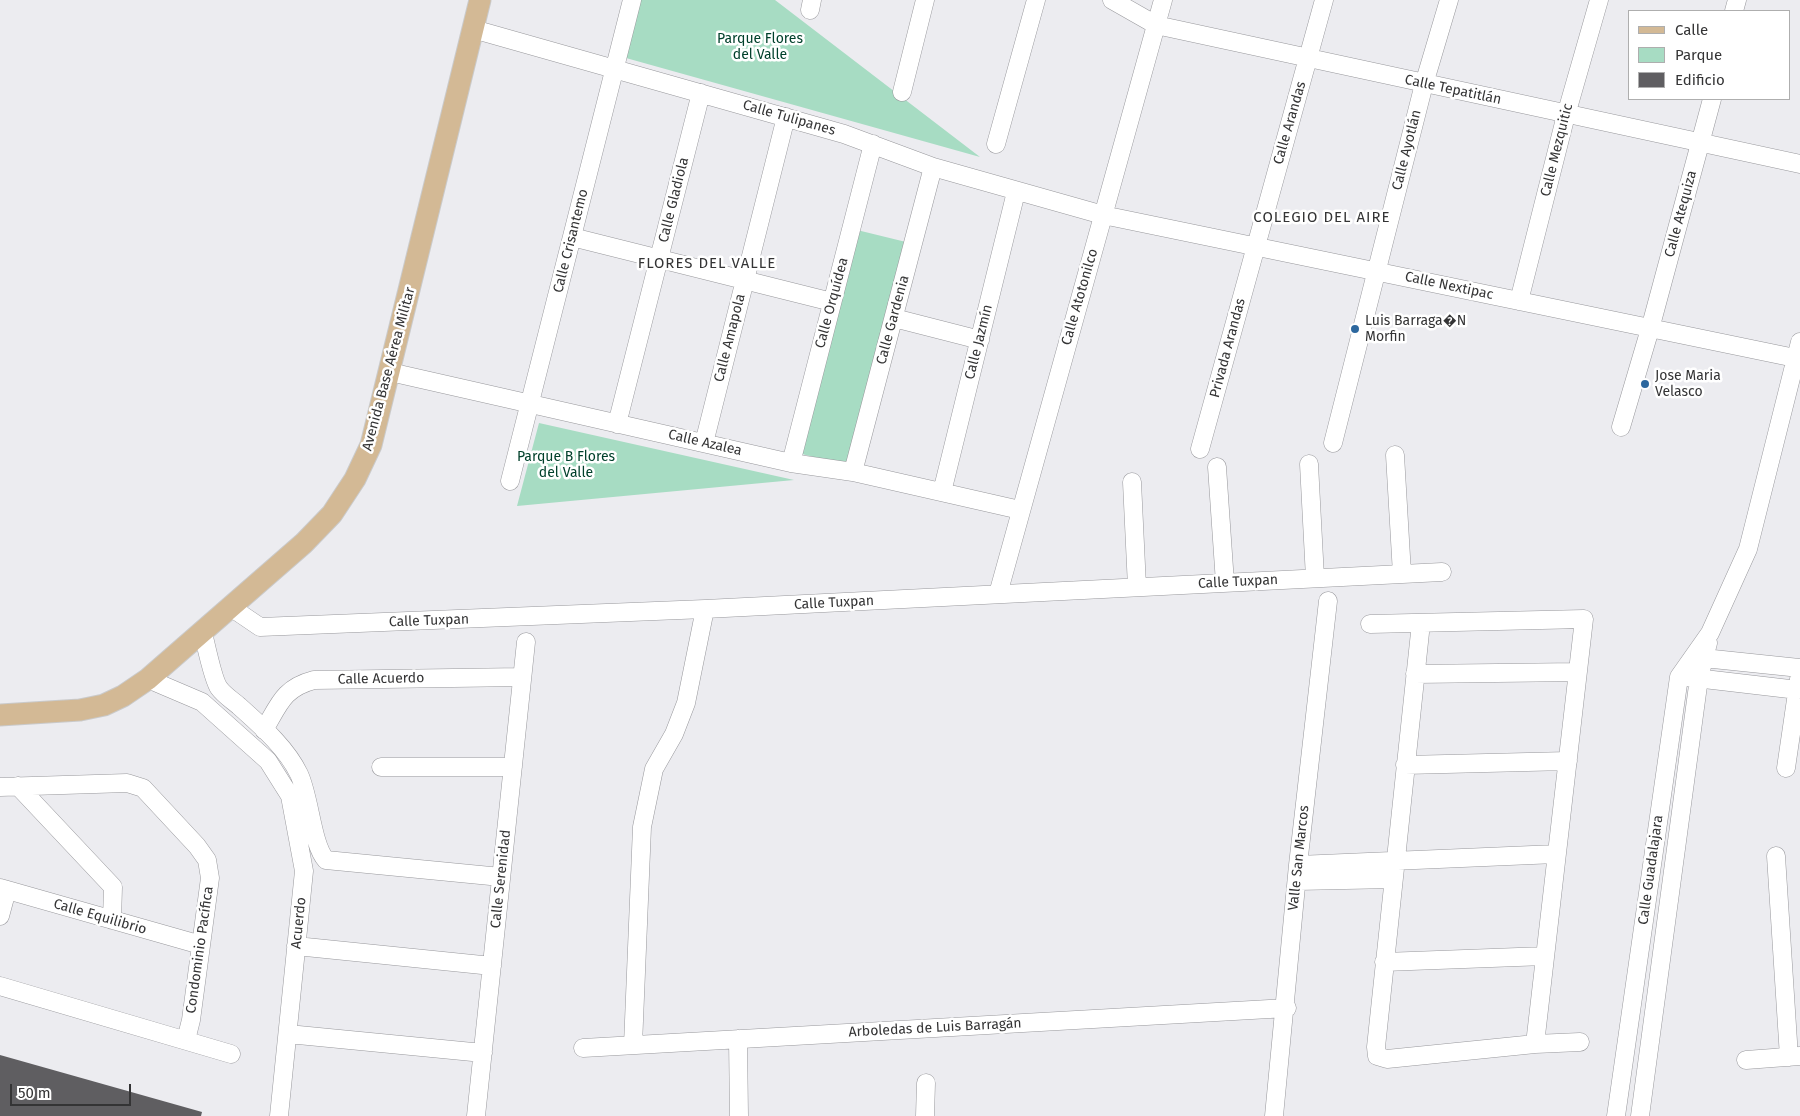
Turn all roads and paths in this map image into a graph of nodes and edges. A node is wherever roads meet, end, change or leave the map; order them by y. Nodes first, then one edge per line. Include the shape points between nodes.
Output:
1 (480, 0) edge
2 (632, 0) edge
3 (925, 0) edge
4 (1036, 0) edge
5 (1112, 0) edge
6 (1163, 0) edge
7 (1324, 0) edge
8 (1449, 0) edge
9 (1599, 0) edge
10 (1156, 25) junction
11 (473, 29) junction
12 (1308, 59) junction
13 (615, 69) junction
14 (1424, 84) junction
15 (902, 92) dead end
16 (701, 93) junction
17 (1712, 100) edge
18 (1566, 115) junction
19 (786, 117) junction
20 (873, 144) junction
21 (996, 144) dead end
22 (1700, 144) junction
23 (1800, 164) edge
24 (933, 168) junction
25 (1016, 192) junction
26 (1103, 215) junction
27 (572, 237) junction
28 (1256, 247) junction
29 (659, 259) junction
30 (1376, 271) junction
31 (745, 280) junction
32 (1519, 301) junction
33 (832, 302) junction
34 (894, 318) junction
35 (1650, 329) junction
36 (980, 340) junction
37 (1798, 350) edge
38 (390, 372) junction
39 (530, 404) junction
40 (617, 424) junction
41 (1621, 427) dead end
42 (704, 443) junction
43 (1333, 443) dead end
44 (1200, 449) dead end
45 (1395, 455) dead end
46 (791, 463) junction
47 (1309, 464) dead end
48 (1217, 467) dead end
49 (853, 472) junction
50 (510, 481) dead end
51 (1132, 482) dead end
52 (942, 492) junction
53 (1020, 510) junction
54 (1442, 572) dead end
55 (1402, 574) junction
56 (1315, 578) junction
57 (1225, 583) junction
58 (1137, 587) junction
59 (998, 594) junction
60 (1328, 601) dead end
61 (232, 608) junction
62 (705, 609) junction
63 (1421, 623) junction
64 (1370, 624) dead end
65 (203, 633) junction
66 (526, 642) dead end
67 (1699, 658) junction
68 (1800, 668) edge
69 (1578, 672) junction
70 (1415, 674) junction
71 (522, 677) junction
72 (1679, 677) junction
73 (1699, 678) junction
74 (148, 679) junction
75 (1799, 682) edge
76 (218, 687) junction
77 (202, 702) junction
78 (242, 709) junction
79 (0, 716) edge
80 (221, 718) junction
81 (1796, 729) edge
82 (264, 730) junction
83 (1568, 761) junction
84 (1405, 765) junction
85 (513, 767) junction
86 (381, 768) dead end
87 (1786, 768) dead end
88 (18, 786) junction
89 (0, 787) edge
90 (320, 854) junction
91 (1556, 854) junction
92 (1776, 856) dead end
93 (303, 860) junction
94 (1395, 860) junction
95 (1297, 873) junction
96 (501, 877) junction
97 (1393, 879) junction
98 (4, 889) edge
99 (0, 916) edge
100 (112, 920) junction
101 (201, 946) junction
102 (296, 946) junction
103 (1545, 956) junction
104 (1384, 962) junction
105 (492, 966) junction
106 (1635, 983) junction
107 (1658, 985) junction
108 (0, 986) edge
109 (1286, 1008) junction
110 (288, 1034) junction
111 (738, 1039) junction
112 (186, 1040) junction
113 (1580, 1042) dead end
114 (1535, 1044) junction
115 (633, 1045) junction
116 (583, 1048) dead end
117 (231, 1054) dead end
118 (483, 1054) junction
119 (1794, 1056) edge
120 (1746, 1060) dead end
121 (926, 1083) dead end
122 (278, 1116) edge
123 (476, 1116) edge
124 (739, 1116) edge
125 (925, 1116) edge
126 (1274, 1116) edge
127 (1616, 1116) edge
128 (1640, 1116) edge

1 - 11 main road, Avenida Base Aérea Militar
2 - 13 street, Calle Crisantemo
3 - 15 street
4 - 21 street
5 - 10 street, Calle Tepatitlán
6 - 10 street, Calle Atotonilco
7 - 12 street, Calle Arandas
8 - 14 street, Calle Ayotlán
9 - 18 street, Calle Mezquitic
10 - 12 street, Calle Tepatitlán
10 - 26 street, Calle Atotonilco
11 - 13 street, Calle Tulipanes
11 - 38 main road, Avenida Base Aérea Militar
12 - 14 street, Calle Tepatitlán
12 - 28 street, Calle Arandas
13 - 16 street, Calle Tulipanes
13 - 27 street, Calle Crisantemo
14 - 18 street, Calle Tepatitlán
14 - 30 street, Calle Ayotlán
16 - 19 street, Calle Tulipanes
16 - 29 street, Calle Gladiola
17 - 22 street, Calle Atequiza
18 - 22 street, Calle Tepatitlán
18 - 32 street, Calle Mezquitic
19 - 20 street, Calle Tulipanes
19 - 31 street, Calle Amapola
20 - 24 street, Calle Tulipanes
20 - 33 street, Calle Orquídea
22 - 23 street, Calle Tepatitlán
22 - 35 street, Calle Atequiza
24 - 25 street, Calle Tulipanes
24 - 34 street, Calle Gardenia
25 - 26 street, Calle Tulipanes
25 - 36 street, Calle Jazmín
26 - 28 street, Calle Nextipac
26 - 53 street, Calle Atotonilco
27 - 29 street
27 - 39 street, Calle Crisantemo
28 - 30 street, Calle Nextipac
28 - 44 street, Privada Arandas
29 - 31 street
29 - 40 street, Calle Gladiola
30 - 32 street, Calle Nextipac
30 - 43 street, Calle Ayotlán
31 - 33 street
31 - 42 street, Calle Amapola
32 - 35 street, Calle Nextipac
33 - 46 street, Calle Orquídea
34 - 36 street
34 - 49 street, Calle Gardenia
35 - 37 street, Calle Nextipac
35 - 41 street, Calle Atequiza
36 - 52 street, Calle Jazmín
37 - 67 street, Calle Guadalajara via 1748,549
38 - 39 street, Calle Azalea
38 - 61 main road, Avenida Base Aérea Militar via 371,445 355,479 332,514
39 - 40 street, Calle Azalea
39 - 50 street, Calle Crisantemo
40 - 42 street, Calle Azalea
42 - 46 street, Calle Azalea
45 - 55 street
46 - 49 street, Calle Azalea
47 - 56 street
48 - 57 street
49 - 52 street, Calle Azalea
51 - 58 street
52 - 53 street, Calle Azalea
53 - 59 street, Calle Atotonilco
54 - 55 street, Calle Tuxpan
55 - 56 street, Calle Tuxpan
56 - 57 street, Calle Tuxpan
57 - 58 street, Calle Tuxpan
58 - 59 street, Calle Tuxpan
59 - 62 street, Calle Tuxpan
60 - 95 street, Valle San Marcos
61 - 62 street, Calle Tuxpan via 260,628
61 - 65 main road, Avenida Base Aérea Militar
62 - 115 street via 686,703 674,734 654,768 642,827
63 - 64 street
63 - 69 street via 1584,619
63 - 70 street
65 - 74 main road, Avenida Base Aérea Militar
65 - 76 street
66 - 71 street, Calle Serenidad
67 - 68 street
67 - 72 street, Calle Guadalajara
67 - 73 street, Calle Guadalajara
69 - 70 street
69 - 83 street
70 - 84 street
71 - 82 street, Calle Acuerdo via 314,680 298,684 286,694
71 - 85 street, Calle Serenidad
72 - 73 street
72 - 106 street, Calle Guadalajara
73 - 75 street
73 - 107 street, Calle Guadalajara
74 - 77 street, Acuerdo
74 - 79 main road, Avenida Base Aérea Militar via 104,705
75 - 81 street
76 - 77 street
76 - 78 street
77 - 80 street, Acuerdo
78 - 80 street
78 - 82 street
80 - 93 street, Acuerdo via 268,760 290,796
81 - 87 street
82 - 90 street via 299,773
83 - 84 street
83 - 91 street
84 - 94 street
85 - 86 street
85 - 96 street, Calle Serenidad
88 - 89 street, Condominio Pacífica
88 - 100 street via 113,887
88 - 101 street, Condominio Pacífica via 127,783 143,788 207,860 210,878
90 - 93 street
90 - 96 street via 326,860
91 - 94 street
91 - 103 street
92 - 119 street
93 - 102 street, Acuerdo
94 - 95 street
94 - 97 street
95 - 97 street
95 - 109 street, Valle San Marcos
96 - 105 street, Calle Serenidad
97 - 104 street
98 - 99 street
98 - 100 street, Calle Equilibrio
100 - 101 street, Calle Equilibrio
101 - 112 street, Condominio Pacífica
102 - 105 street
102 - 110 street, Acuerdo
103 - 104 street
103 - 114 street
104 - 114 street via 1377,1056 1387,1058
105 - 118 street, Calle Serenidad
106 - 107 street via 1642,973 1650,972
106 - 127 street, Calle Guadalajara
107 - 128 street, Calle Guadalajara
108 - 112 street
109 - 111 street, Arboledas de Luis Barragán
109 - 126 street, Valle San Marcos
110 - 118 street
110 - 122 street, Acuerdo
111 - 115 street, Arboledas de Luis Barragán
111 - 124 street
112 - 117 street
113 - 114 street
115 - 116 street, Arboledas de Luis Barragán
118 - 123 street, Calle Serenidad
119 - 120 street
121 - 125 street

